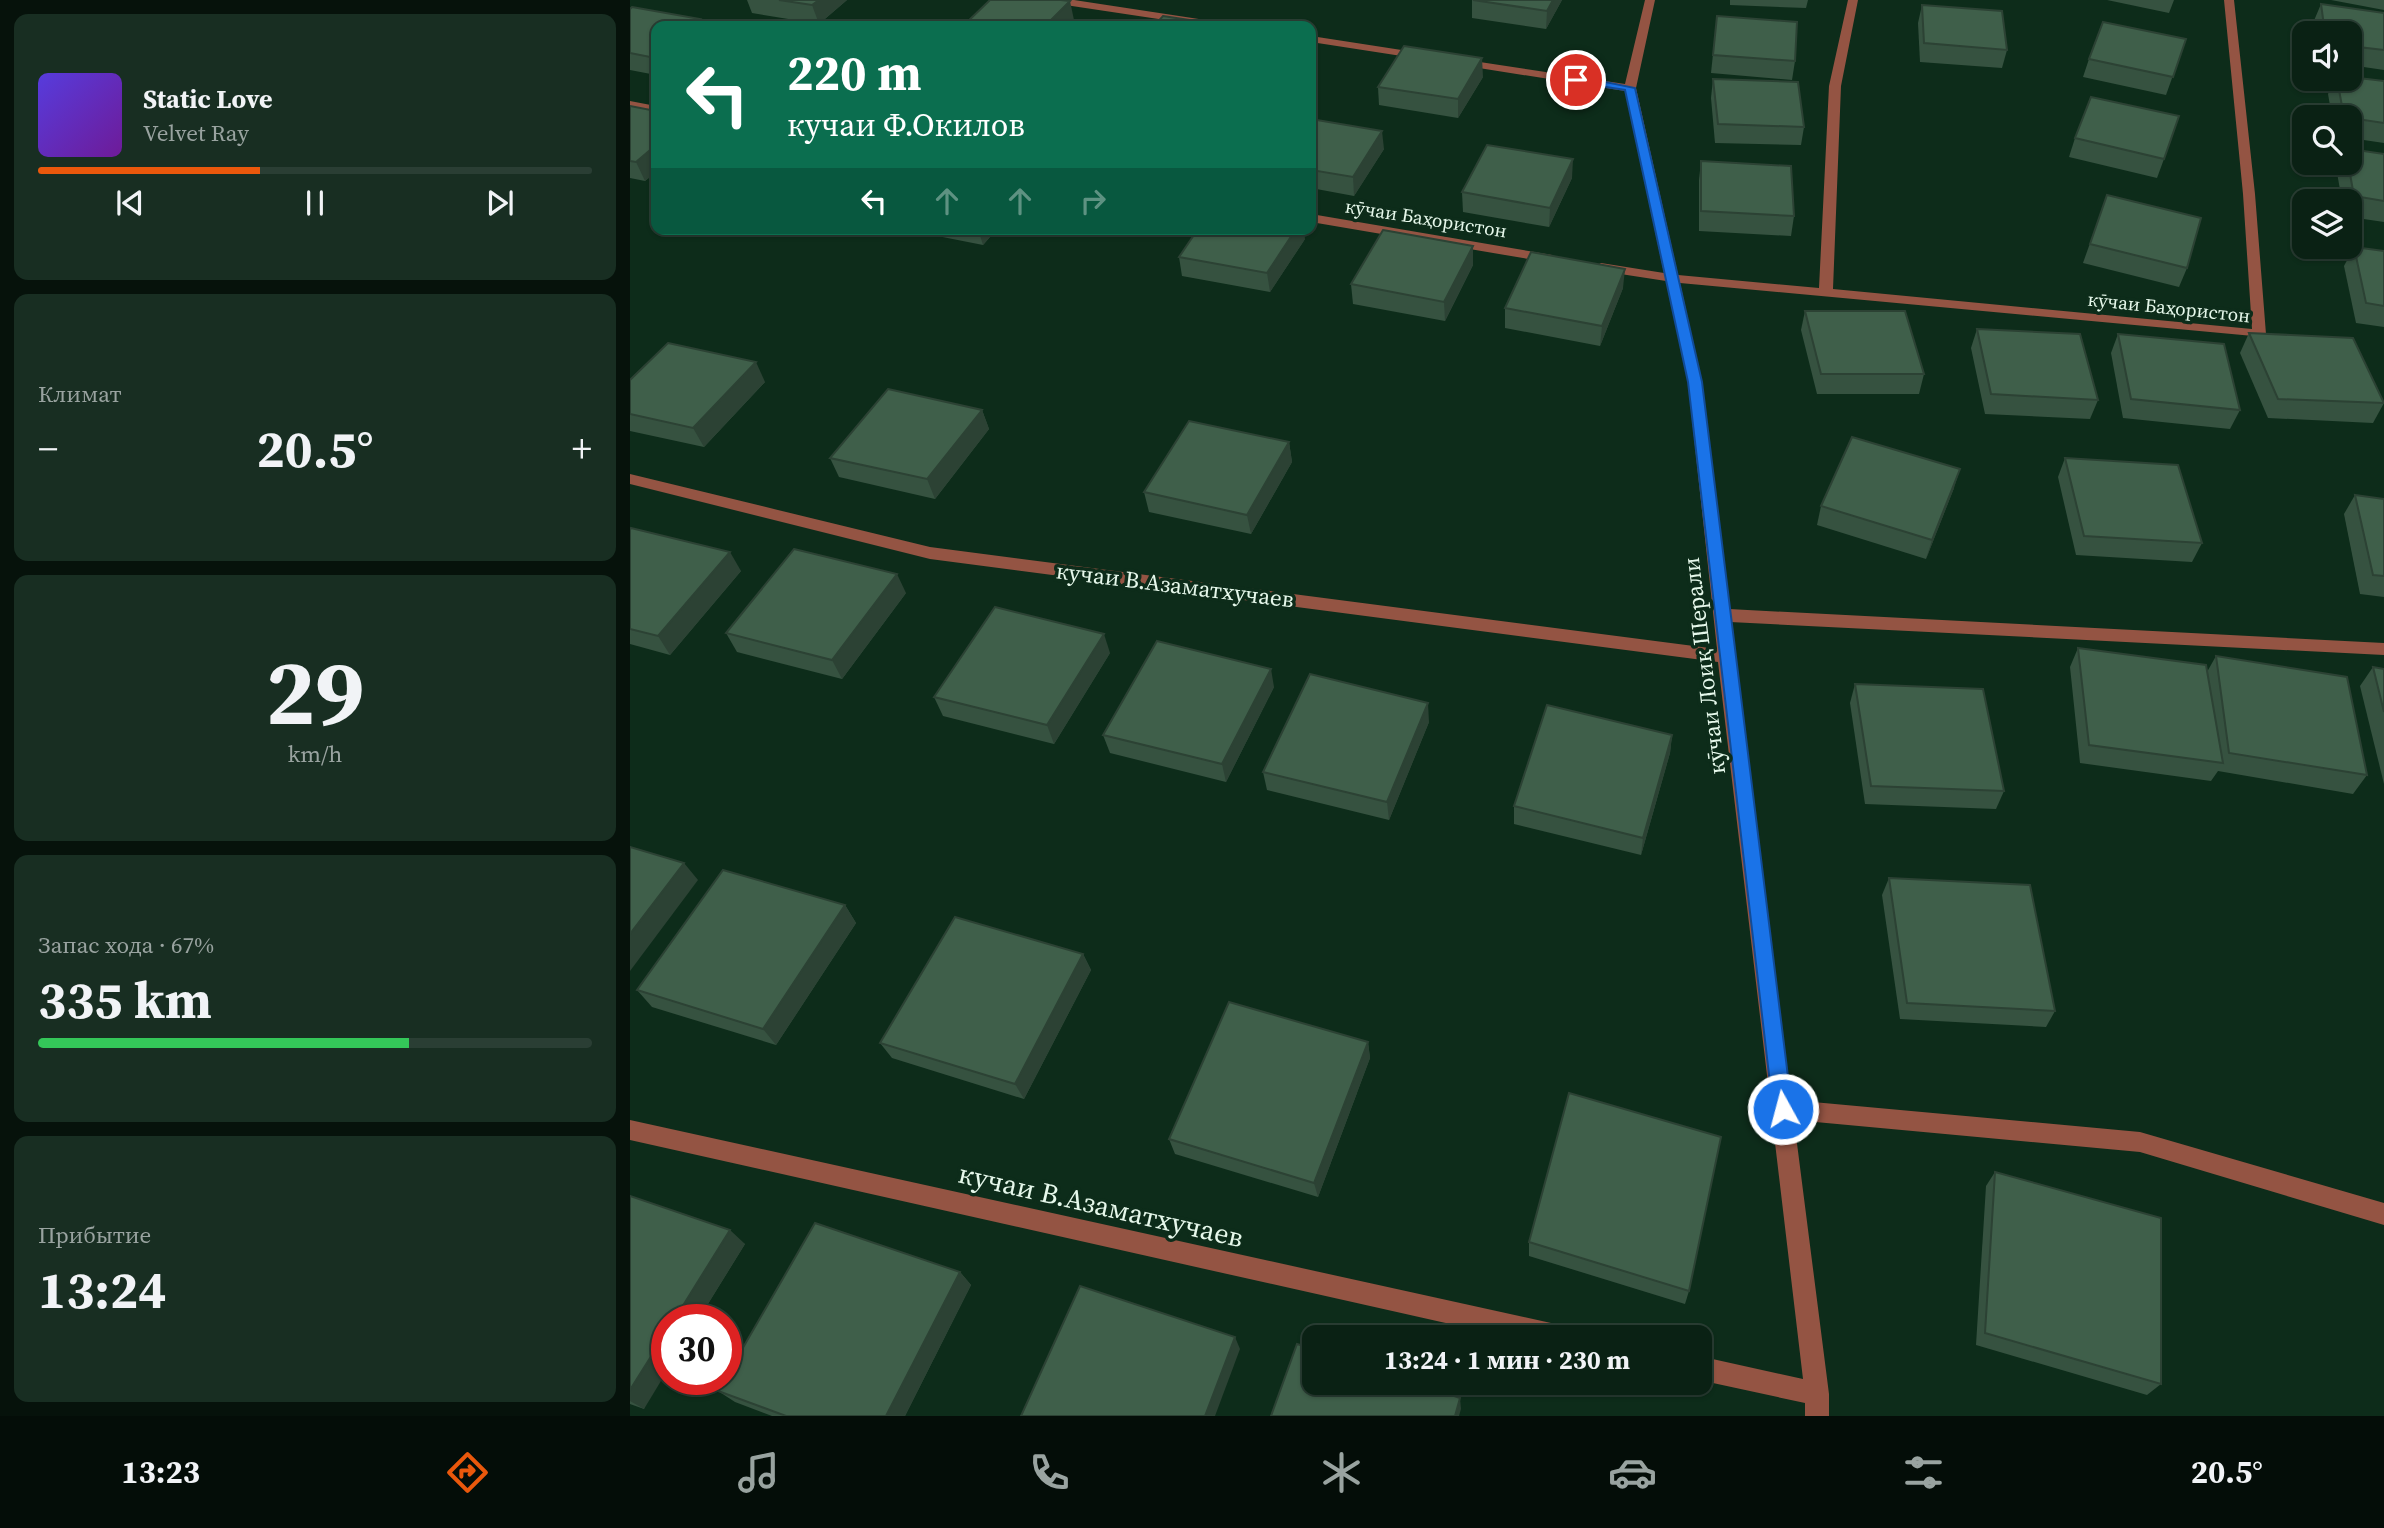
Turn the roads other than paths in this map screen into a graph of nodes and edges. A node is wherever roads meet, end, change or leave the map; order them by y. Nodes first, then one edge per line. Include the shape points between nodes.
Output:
1 (1052, 0) edge
2 (1650, 0) edge
3 (1853, 0) edge
4 (2229, 0) edge
5 (1192, 21) edge
6 (1316, 40) edge
7 (1430, 57) edge
8 (1444, 60) edge
9 (1630, 88) junction
10 (630, 104) edge
11 (651, 108) edge
12 (1316, 219) edge
13 (1670, 278) junction
14 (1826, 293) junction
15 (630, 478) edge
16 (1723, 615) junction
17 (2384, 649) edge
18 (1726, 657) junction
19 (1783, 1109) junction
20 (630, 1130) edge
21 (2384, 1214) edge
22 (1506, 1325) edge
23 (1712, 1372) edge
24 (1817, 1405) edge

1 - 5 street
2 - 9 street, кӯчаи Лоиқ Шерали
3 - 14 street via 1835,86
4 - 14 street, кӯчаи Баҳористон via 2259,334
6 - 7 street
8 - 9 street
9 - 13 street, кӯчаи Лоиқ Шерали
10 - 11 street
12 - 13 street, кӯчаи Баҳористон
13 - 14 street, кӯчаи Баҳористон
13 - 16 street, кӯчаи Лоиқ Шерали via 1695,382
15 - 18 street, кучаи В.Азаматхучаев via 930,554
16 - 17 street
16 - 18 street, кӯчаи Лоиқ Шерали
18 - 19 street, кӯчаи Лоиқ Шерали
19 - 21 street via 2140,1142
19 - 24 street, кӯчаи Лоиқ Шерали
20 - 22 street, кучаи В.Азаматхучаев
23 - 24 street

